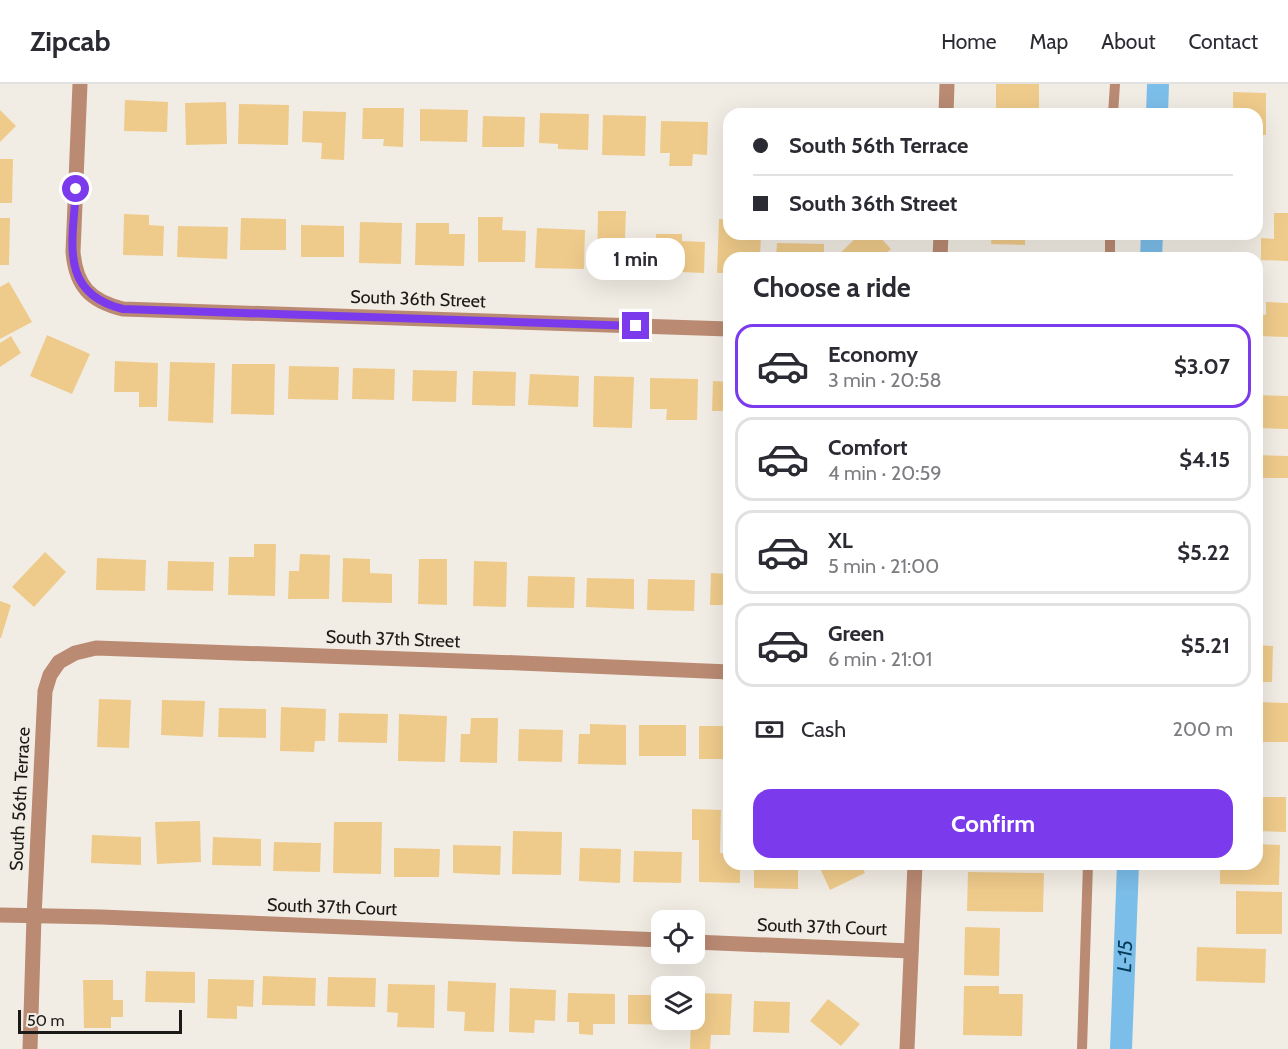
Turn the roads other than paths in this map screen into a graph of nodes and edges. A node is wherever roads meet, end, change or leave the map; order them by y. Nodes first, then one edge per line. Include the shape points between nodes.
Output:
1 (80, 84) edge
2 (947, 84) edge
3 (1114, 84) edge
4 (946, 108) edge
5 (1113, 108) edge
6 (723, 329) edge
7 (59, 662) joint
8 (723, 672) edge
9 (915, 870) edge
10 (1088, 870) edge
11 (0, 915) edge
12 (34, 917) junction
13 (651, 940) edge
14 (705, 942) edge
15 (911, 951) junction
16 (30, 1049) edge
17 (908, 1049) edge
18 (1082, 1049) edge

1 - 6 street, South 36th Street via 74,269 81,284 106,305 123,309
2 - 4 street
3 - 5 lane
7 - 8 street, South 37th Street via 96,648
7 - 12 street, South 56th Terrace via 50,675 43,707
9 - 15 street
10 - 18 lane
11 - 12 street, South 37th Court
12 - 13 street, South 37th Court
12 - 16 street, South 56th Terrace
14 - 15 street, South 37th Court
15 - 17 street

